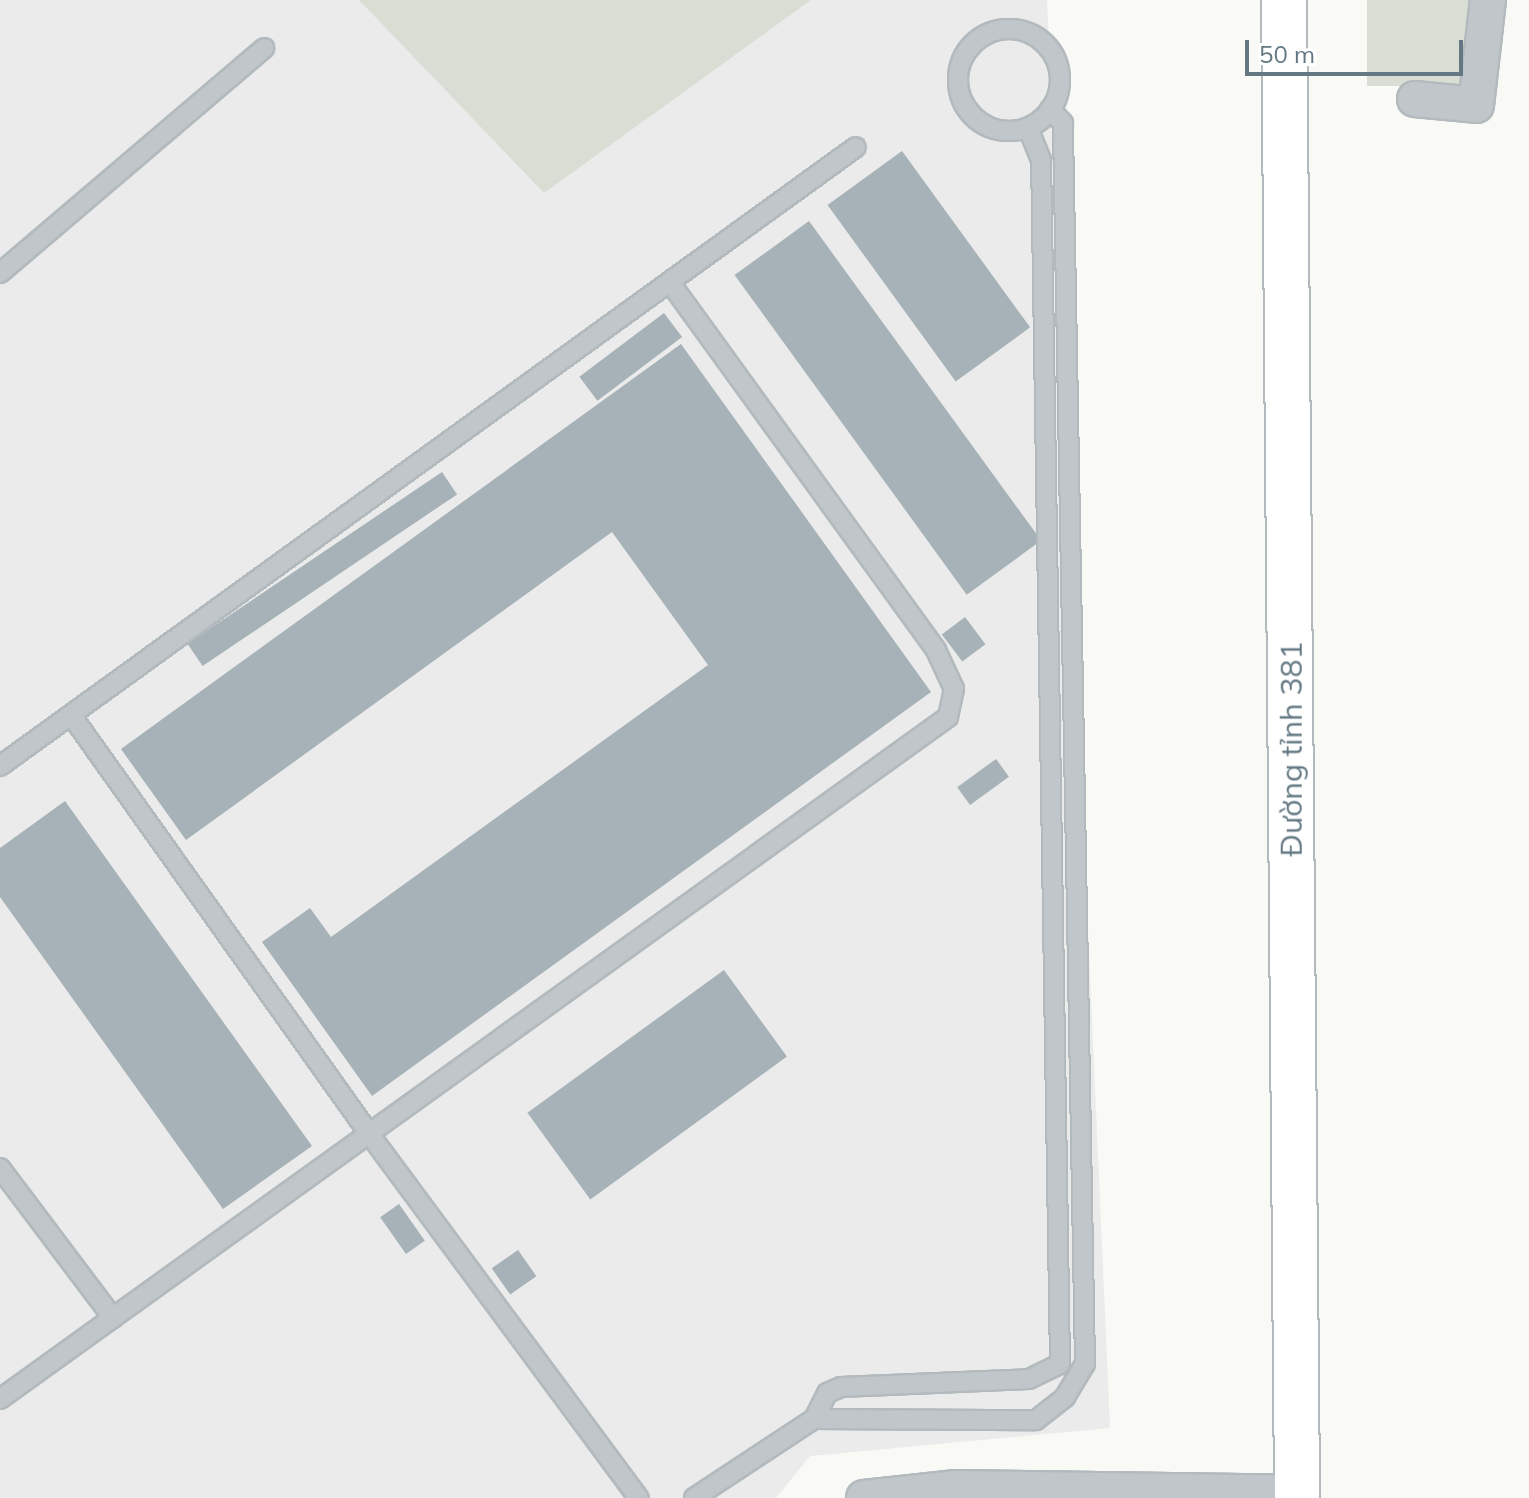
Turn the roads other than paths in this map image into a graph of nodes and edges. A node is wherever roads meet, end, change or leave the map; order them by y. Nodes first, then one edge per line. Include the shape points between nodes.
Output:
1 (1284, 0) edge
2 (1488, 0) edge
3 (264, 48) dead end
4 (1415, 99) dead end
5 (1050, 109) junction
6 (1028, 128) junction
7 (856, 147) dead end
8 (0, 273) edge
9 (670, 282) junction
10 (71, 715) junction
11 (0, 766) edge
12 (370, 1135) junction
13 (0, 1168) edge
14 (113, 1318) junction
15 (1060, 1364) junction
16 (1065, 1397) junction
17 (0, 1399) edge
18 (814, 1419) junction
19 (1297, 1496) edge
20 (639, 1498) edge
21 (694, 1498) edge
22 (864, 1498) edge

1 - 19 main road, Đường tỉnh 381
2 - 4 street via 1476,105
3 - 8 lane
5 - 6 lane
5 - 6 lane via 1057,96 1058,68 1043,43 1017,30 989,33 976,41 960,64 957,79 965,107 986,126
5 - 16 lane via 1063,123 1085,1364
6 - 15 lane via 1041,160
7 - 9 lane
9 - 10 lane
9 - 12 lane via 936,650 954,689 948,717
10 - 11 lane
10 - 12 lane
12 - 14 lane
12 - 20 lane
13 - 14 lane
14 - 17 lane
15 - 16 lane
15 - 18 lane via 1029,1379 841,1387 827,1393
16 - 18 lane via 1036,1420
18 - 21 lane
19 - 22 street via 956,1488

